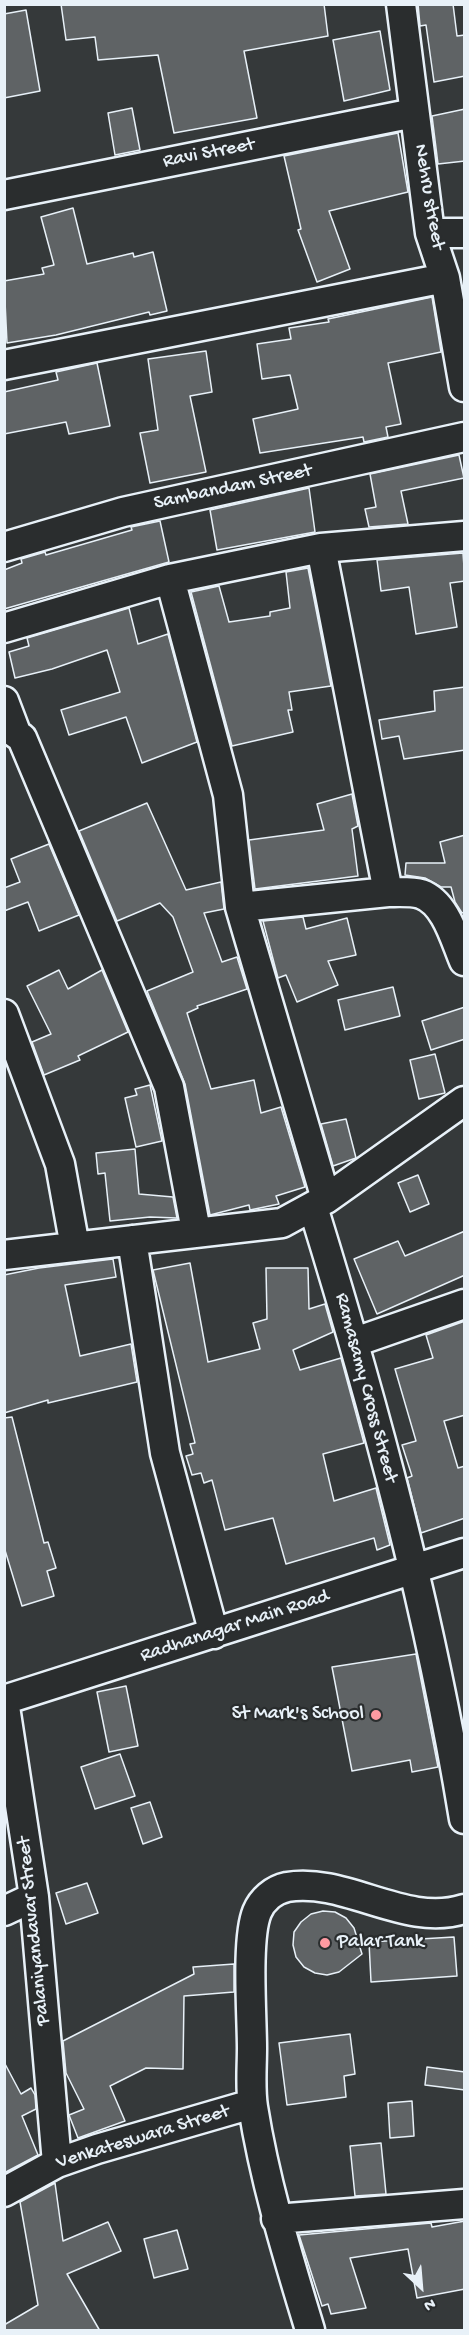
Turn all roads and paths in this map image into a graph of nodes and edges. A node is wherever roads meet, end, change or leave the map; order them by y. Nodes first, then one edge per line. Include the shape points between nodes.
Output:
1 (400, 4) edge
2 (414, 113) junction
3 (4, 195) edge
4 (430, 233) junction
5 (465, 233) edge
6 (445, 278) junction
7 (4, 365) edge
8 (465, 387) edge
9 (465, 437) edge
10 (465, 536) edge
11 (4, 547) edge
12 (321, 548) junction
13 (170, 579) junction
14 (4, 628) edge
15 (4, 701) edge
16 (10, 728) edge
17 (388, 892) junction
18 (240, 907) junction
19 (465, 961) edge
20 (4, 1014) edge
21 (465, 1101) edge
22 (320, 1203) junction
23 (196, 1231) junction
24 (132, 1240) junction
25 (75, 1247) junction
26 (4, 1256) edge
27 (465, 1304) edge
28 (355, 1342) junction
29 (465, 1553) edge
30 (414, 1570) junction
31 (214, 1635) junction
32 (4, 1700) edge
33 (455, 1708) edge
34 (465, 1819) edge
35 (34, 1897) junction
36 (465, 1909) edge
37 (4, 1911) edge
38 (252, 2104) junction
39 (57, 2163) junction
40 (4, 2192) edge
41 (465, 2204) edge
42 (276, 2219) junction
43 (310, 2331) edge

1 - 2 street, Nehru street
2 - 3 street, Ravi Street
2 - 4 street, Nehru street
4 - 5 street
4 - 6 street, Nehru street
6 - 7 street
6 - 8 street, Nehru street
9 - 11 street, Sambandam Street via 123,512
10 - 12 street
12 - 13 street
12 - 17 street
13 - 14 street
13 - 18 street, Ramasamy Cross Street via 228,795
15 - 16 street
16 - 23 street via 22,738 169,1087
17 - 18 street
17 - 19 street via 420,893 432,900
18 - 22 street, Ramasamy Cross Street
20 - 25 street via 60,1164
21 - 22 street
22 - 23 street via 270,1226
22 - 28 street, Ramasamy Cross Street
23 - 24 street
24 - 25 street
24 - 31 street via 165,1453
25 - 26 street
27 - 28 street
28 - 30 street, Ramasamy Cross Street
29 - 30 street, Radhanagar Main Road
30 - 31 street, Radhanagar Main Road
30 - 33 street, Ramasamy Cross Street
31 - 32 street, Radhanagar Main Road
32 - 35 street, Palaniyandavar Street
33 - 34 street, Ramasamy Cross Street
35 - 37 street
35 - 39 street, Palaniyandavar Street
36 - 38 street via 430,1912 310,1886 285,1888 262,1901 255,1915 252,1955
38 - 39 street, Venkateswara Street
38 - 42 street
39 - 40 street, Venkateswara Street
41 - 42 street
42 - 43 street

